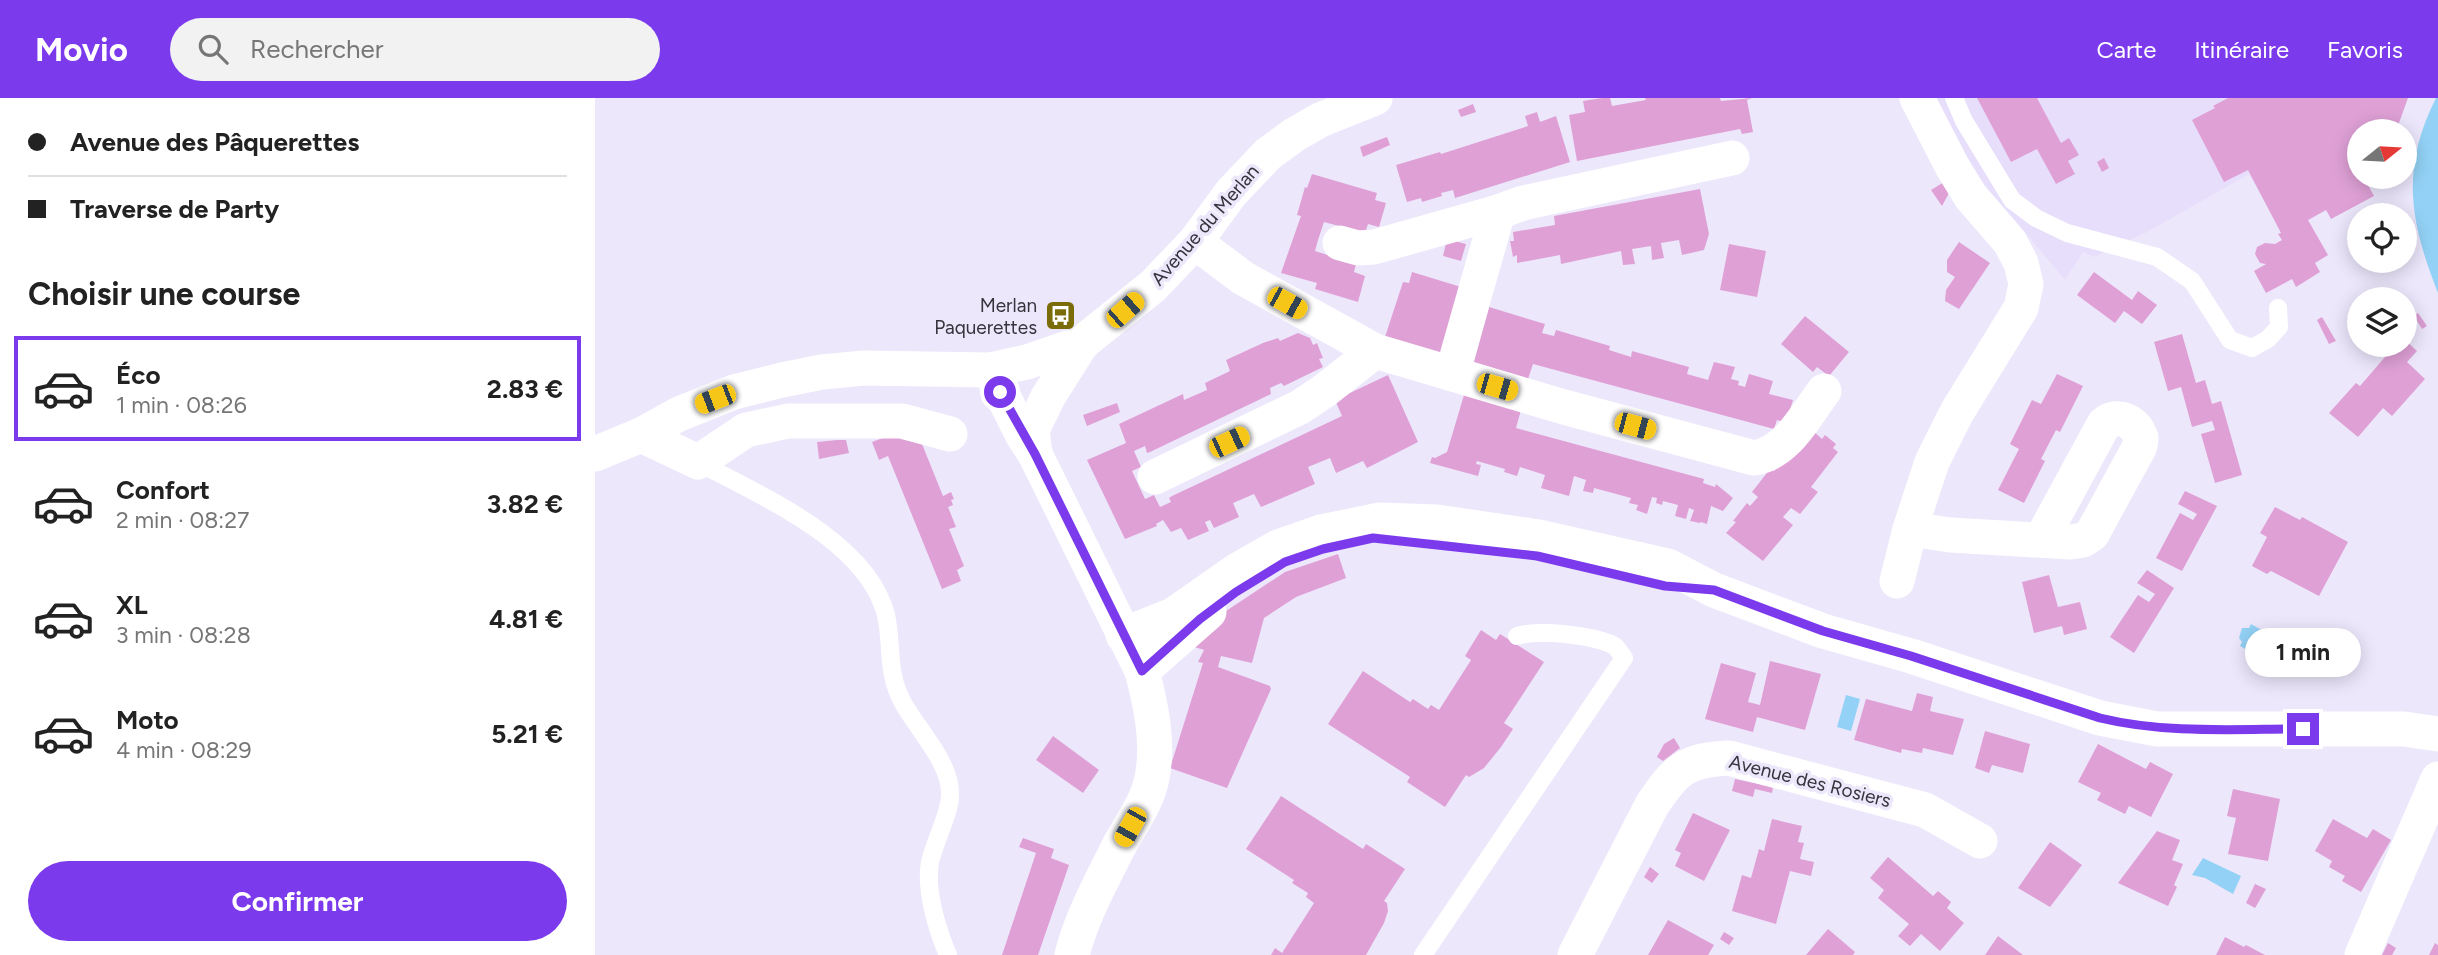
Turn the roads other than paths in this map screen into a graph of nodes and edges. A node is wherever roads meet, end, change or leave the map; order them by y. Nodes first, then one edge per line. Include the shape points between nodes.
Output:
1 (1375, 98) edge
2 (1917, 98) edge
3 (1954, 98) edge
4 (1732, 158) dead end
5 (1498, 212) junction
6 (1195, 242) junction
7 (1340, 243) dead end
8 (2278, 308) dead end
9 (1082, 343) junction
10 (1375, 351) junction
11 (990, 370) junction
12 (1452, 374) junction
13 (1824, 391) dead end
14 (950, 434) dead end
15 (641, 435) junction
16 (595, 454) edge
17 (1035, 454) junction
18 (698, 461) junction
19 (1155, 477) dead end
20 (1910, 529) junction
21 (2041, 540) dead end
22 (1897, 581) dead end
23 (1714, 590) junction
24 (1123, 635) junction
25 (1517, 636) dead end
26 (1142, 671) junction
27 (2438, 734) edge
28 (2438, 779) edge
29 (1980, 841) dead end
30 (948, 955) edge
31 (1072, 955) edge
32 (1423, 955) edge
33 (1575, 955) edge
34 (2362, 955) edge

1 - 6 street, Avenue du Merlan via 1320,120 1268,154 1231,193
2 - 20 street via 1971,197 2010,242 2026,284 2021,308 1943,439
3 - 8 lane via 2012,200 2036,218 2067,233 2157,257 2192,281 2230,340 2252,348 2268,339 2279,327
4 - 5 street
5 - 7 street via 1374,247
5 - 12 street
6 - 9 street, Avenue du Merlan via 1153,286
6 - 10 street via 1243,278
9 - 11 street, Avenue du Merlan
9 - 17 street via 1033,430
10 - 12 street
10 - 19 street via 1300,407
11 - 15 street, Avenue du Merlan via 822,372 734,392
11 - 17 street
12 - 13 street via 1753,458 1778,449
14 - 18 street via 902,421 788,421 746,430
15 - 16 street, Avenue du Merlan
15 - 18 street
17 - 24 street
18 - 30 lane via 797,516 842,548 872,582 885,615 892,680 944,766 950,796 930,864 932,903
20 - 21 street
20 - 22 street
23 - 24 street via 1668,566 1539,537 1437,522 1380,520 1278,547 1173,615
23 - 26 street via 1665,586 1537,556 1373,538 1285,562 1209,612
23 - 27 street via 1823,631 2125,724 2157,729 2404,729
24 - 26 street
25 - 32 lane via 1589,637 1616,646 1624,657
26 - 31 street via 1151,704 1152,779 1076,937
28 - 34 street
29 - 33 street, Avenue des Rosiers via 1925,810 1729,758 1706,759 1685,766 1667,783

